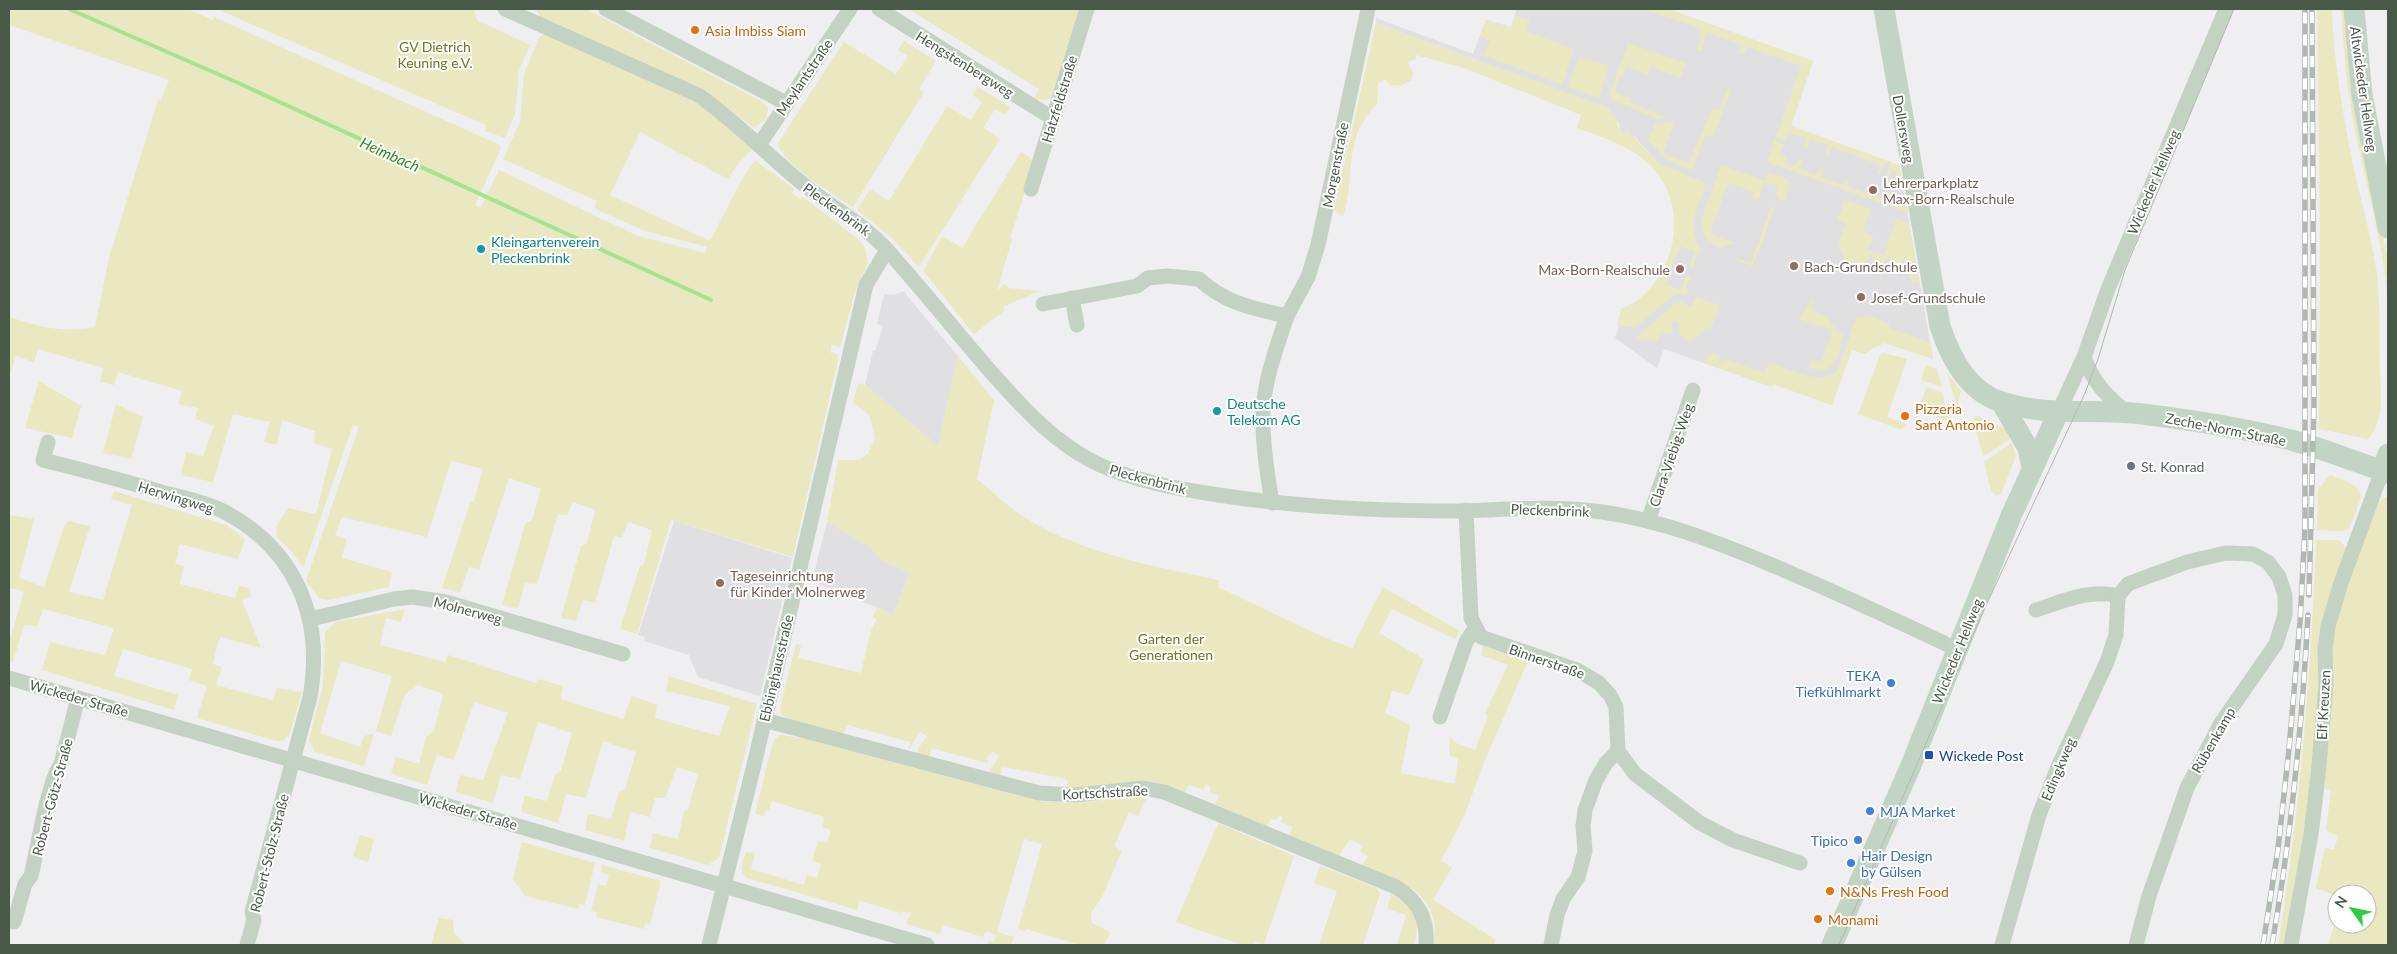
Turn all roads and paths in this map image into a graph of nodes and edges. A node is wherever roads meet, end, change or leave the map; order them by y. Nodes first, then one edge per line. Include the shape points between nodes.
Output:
1 (606, 9) edge
2 (850, 9) edge
3 (879, 9) edge
4 (1087, 9) edge
5 (1368, 9) edge
6 (1884, 9) edge
7 (2226, 9) edge
8 (2354, 9) edge
9 (515, 11) edge
10 (786, 103) junction
11 (1052, 118) junction
12 (759, 146) junction
13 (1031, 189) dead end
14 (2388, 228) edge
15 (887, 250) junction
16 (1072, 298) junction
17 (1043, 304) dead end
18 (1287, 316) junction
19 (1077, 325) dead end
20 (2084, 357) junction
21 (1693, 390) dead end
22 (2001, 402) junction
23 (2059, 411) junction
24 (2126, 412) junction
25 (48, 442) dead end
26 (2386, 466) edge
27 (2032, 467) junction
28 (1272, 503) junction
29 (1466, 510) junction
30 (1648, 521) junction
31 (2118, 596) junction
32 (2036, 610) dead end
33 (310, 619) junction
34 (1475, 628) junction
35 (1959, 650) junction
36 (623, 654) dead end
37 (9, 678) edge
38 (78, 698) junction
39 (1440, 717) dead end
40 (764, 720) junction
41 (1618, 751) junction
42 (292, 760) junction
43 (1800, 863) dead end
44 (723, 885) junction
45 (16, 893) edge
46 (14, 922) dead end
47 (247, 945) edge
48 (709, 945) edge
49 (927, 945) edge
50 (1426, 945) edge
51 (1551, 945) edge
52 (1832, 945) edge
53 (2002, 945) edge
54 (2136, 945) edge
55 (2291, 945) edge

1 - 10 street
2 - 10 street, Meylantstraße
3 - 11 street, Hengstenbergweg
4 - 11 street, Hatzfeldstraße
5 - 18 street, Morgenstraße via 1321,236 1308,277
6 - 22 main road, Dollersweg via 1940,326 1962,372
7 - 20 street, Wickeder Hellweg via 2108,289
8 - 14 main road, Altwickeder Hellweg via 2362,95
9 - 12 street, Pleckenbrink via 698,95 726,114
10 - 12 street, Meylantstraße
11 - 13 street, Hatzfeldstraße
12 - 15 street, Pleckenbrink via 805,186 868,230
15 - 28 street, Pleckenbrink via 1013,398 1081,455 1134,478 1168,487
15 - 40 street, Ebbinghausstraße via 866,285
16 - 17 street
16 - 18 street via 1137,286 1148,278 1177,277 1199,279 1211,291 1246,307
16 - 19 street
18 - 28 street, Morgenstraße via 1275,352 1264,409
20 - 23 street, Wickeder Hellweg
20 - 24 street via 2099,388
21 - 30 street, Clara-Viebig-Weg
22 - 23 main road, Dollersweg
22 - 27 main road, Dollersweg via 2028,448
23 - 24 main road, Zeche-Norm-Straße
23 - 27 main road, Wickeder Hellweg
24 - 26 main road, Zeche-Norm-Straße via 2209,422
25 - 33 street, Herwingweg via 43,460 199,502 247,526 283,561 302,594
26 - 55 street, Elf Kreuzen via 2328,626 2318,776
27 - 35 main road, Wickeder Hellweg
28 - 29 street, Pleckenbrink via 1413,511
29 - 30 street, Pleckenbrink via 1532,508 1599,512
29 - 34 street via 1471,618
30 - 35 street, Pleckenbrink via 1723,545 1831,589
31 - 32 street via 2100,593
31 - 53 street, Edingkweg via 2116,635 2039,815
31 - 54 street, Rübenkamp via 2128,584 2187,562 2226,553 2254,554 2268,562 2279,577 2285,595 2281,634 2221,723 2187,788 2149,896
33 - 36 street, Molnerweg via 394,599 424,598
33 - 42 street, Herwingweg via 314,672
34 - 39 street via 1466,642
34 - 41 street, Binnerstraße via 1490,642 1577,670 1599,683 1616,707
35 - 52 main road, Wickeder Hellweg
37 - 38 street, Wickeder Straße
38 - 42 street, Wickeder Straße
38 - 45 street, Robert-Götz-Straße via 49,798 31,876
40 - 44 street, Ebbinghausstraße
40 - 50 street, Kortschstraße via 1039,793 1075,795 1143,788 1164,792 1396,887 1416,902 1423,914
41 - 43 street via 1635,774 1700,823 1733,840
41 - 51 street via 1596,780 1585,810 1585,851 1578,877 1557,915
42 - 44 street, Wickeder Straße
42 - 47 street, Robert-Stolz-Straße via 252,912 254,920
44 - 48 street, Ebbinghausstraße
44 - 49 street, Wickeder Straße
45 - 46 street, Robert-Götz-Straße

